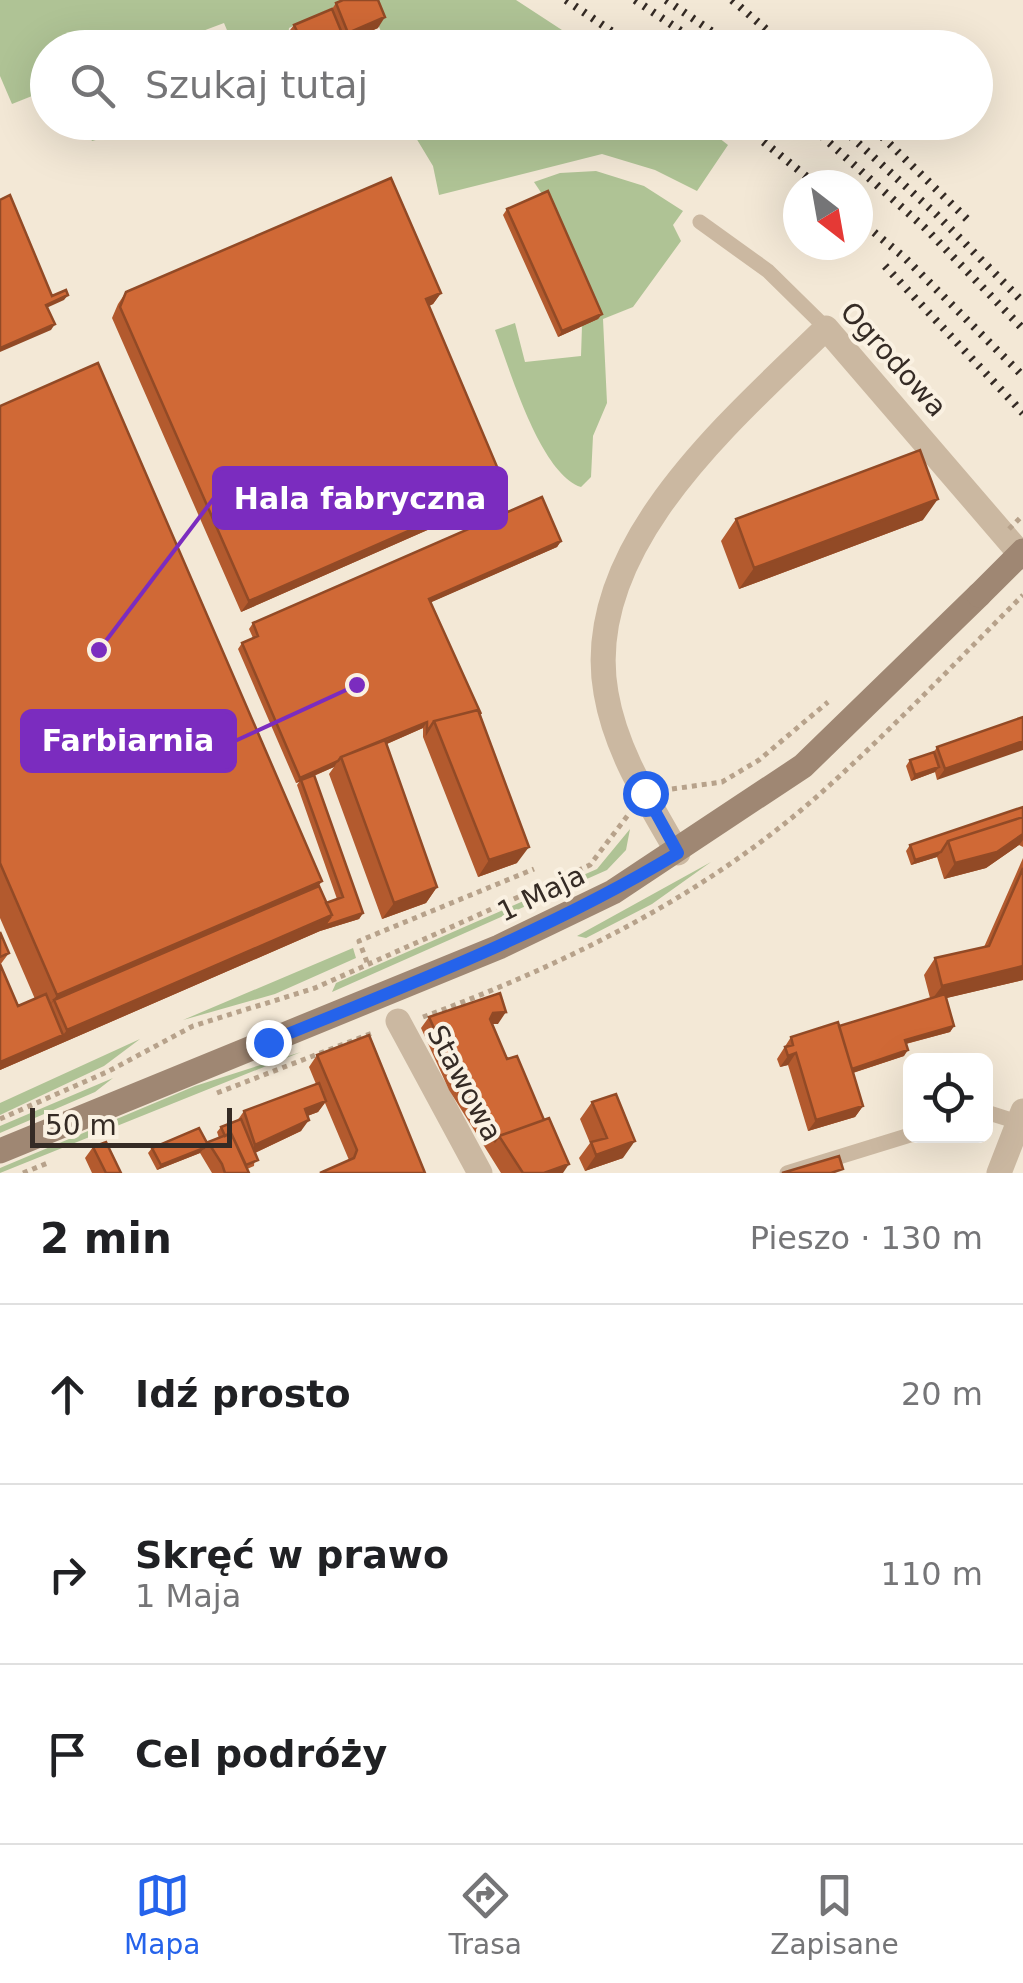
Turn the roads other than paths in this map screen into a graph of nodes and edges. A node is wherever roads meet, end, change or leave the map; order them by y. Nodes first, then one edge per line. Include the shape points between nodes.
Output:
1 (700, 222) dead end
2 (826, 328) junction
3 (1023, 554) edge
4 (678, 853) junction
5 (407, 1021) road end
6 (993, 1113) edge
7 (1020, 1116) edge
8 (903, 1137) edge
9 (0, 1151) edge
10 (480, 1173) edge
11 (787, 1173) edge
12 (999, 1173) edge

1 - 2 lane, Ogrodowa via 768,271
2 - 3 street, Ogrodowa
2 - 4 street via 650,515 617,588 602,657 606,693 622,753
3 - 4 main road, 1 Maja, bridge via 803,766
4 - 9 main road, 1 Maja via 499,947
5 - 10 street, Stawowa
6 - 7 lane
7 - 12 street
8 - 11 lane

